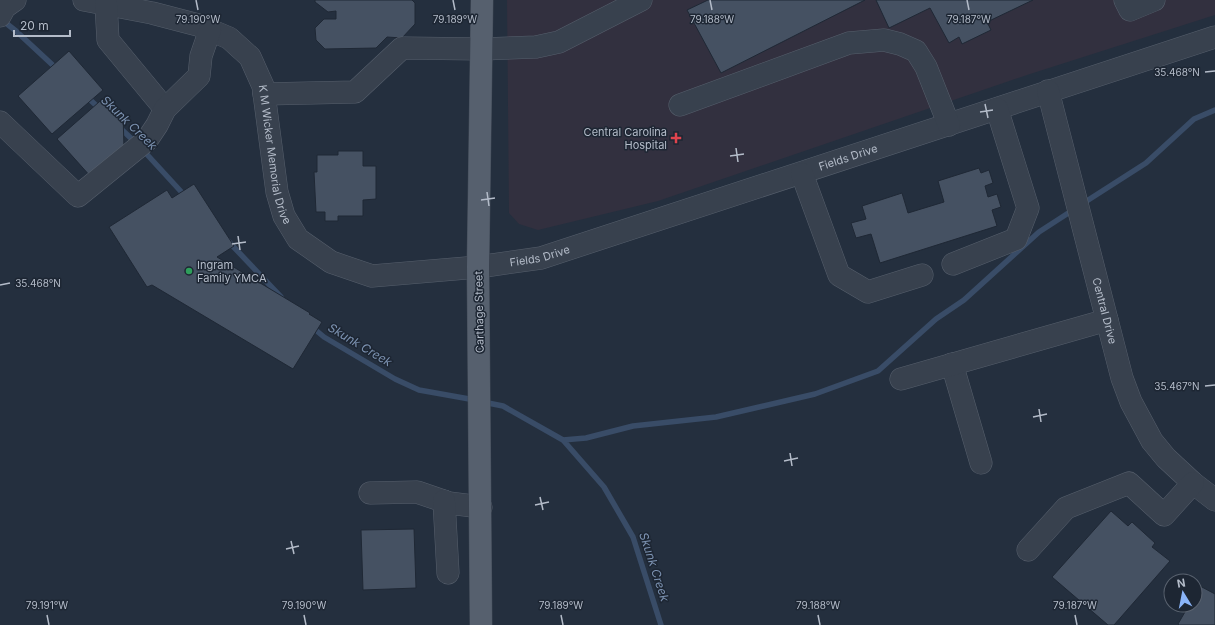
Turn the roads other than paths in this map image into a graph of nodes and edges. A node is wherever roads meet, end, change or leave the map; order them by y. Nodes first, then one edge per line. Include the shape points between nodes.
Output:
1 (15, 0) edge
2 (84, 0) edge
3 (482, 0) edge
4 (641, 0) edge
5 (1125, 0) edge
6 (1154, 0) edge
7 (106, 4) junction
8 (0, 16) edge
9 (210, 30) junction
10 (1215, 37) edge
11 (482, 49) junction
12 (1048, 91) junction
13 (264, 94) junction
14 (680, 105) dead end
15 (165, 109) junction
16 (997, 109) junction
17 (0, 122) edge
18 (949, 125) junction
19 (802, 174) junction
20 (953, 264) dead end
21 (478, 267) junction
22 (922, 275) dead end
23 (1107, 320) junction
24 (952, 364) junction
25 (901, 379) dead end
26 (981, 463) dead end
27 (1193, 484) junction
28 (370, 493) dead end
29 (1215, 500) edge
30 (444, 501) junction
31 (481, 507) junction
32 (1028, 550) dead end
33 (448, 573) dead end
34 (481, 625) edge

1 - 8 street via 5,7
2 - 7 street, K M Wicker Memorial Drive
3 - 11 main road, Carthage Street
4 - 11 street via 559,42 536,47
5 - 6 street via 1130,10
7 - 9 street, K M Wicker Memorial Drive via 152,13
7 - 15 street via 108,40
9 - 13 street, K M Wicker Memorial Drive via 229,38 250,57
9 - 15 street via 201,56 199,76
10 - 12 street, Fields Drive
11 - 13 street via 402,48 355,92
11 - 21 main road, Carthage Street
12 - 16 street, Fields Drive
12 - 23 street, Central Drive
13 - 21 street, K M Wicker Memorial Drive via 277,192 284,216 298,240 331,262 372,276
14 - 18 street via 849,42 884,40 916,51 926,67
15 - 17 street via 147,140 78,196
16 - 18 street, Fields Drive
16 - 20 street via 1028,208 1016,239
18 - 19 street, Fields Drive
19 - 21 street, Fields Drive via 541,258
19 - 22 street via 839,275 868,292
21 - 31 main road, Carthage Street
23 - 24 street
23 - 27 street, Central Drive via 1122,378 1134,408 1152,440 1166,458
24 - 25 street
24 - 26 street
27 - 29 street, Central Drive
27 - 32 street via 1164,515 1129,483 1066,508
28 - 30 street via 417,492
30 - 31 street
30 - 33 street
31 - 34 main road, Carthage Street

